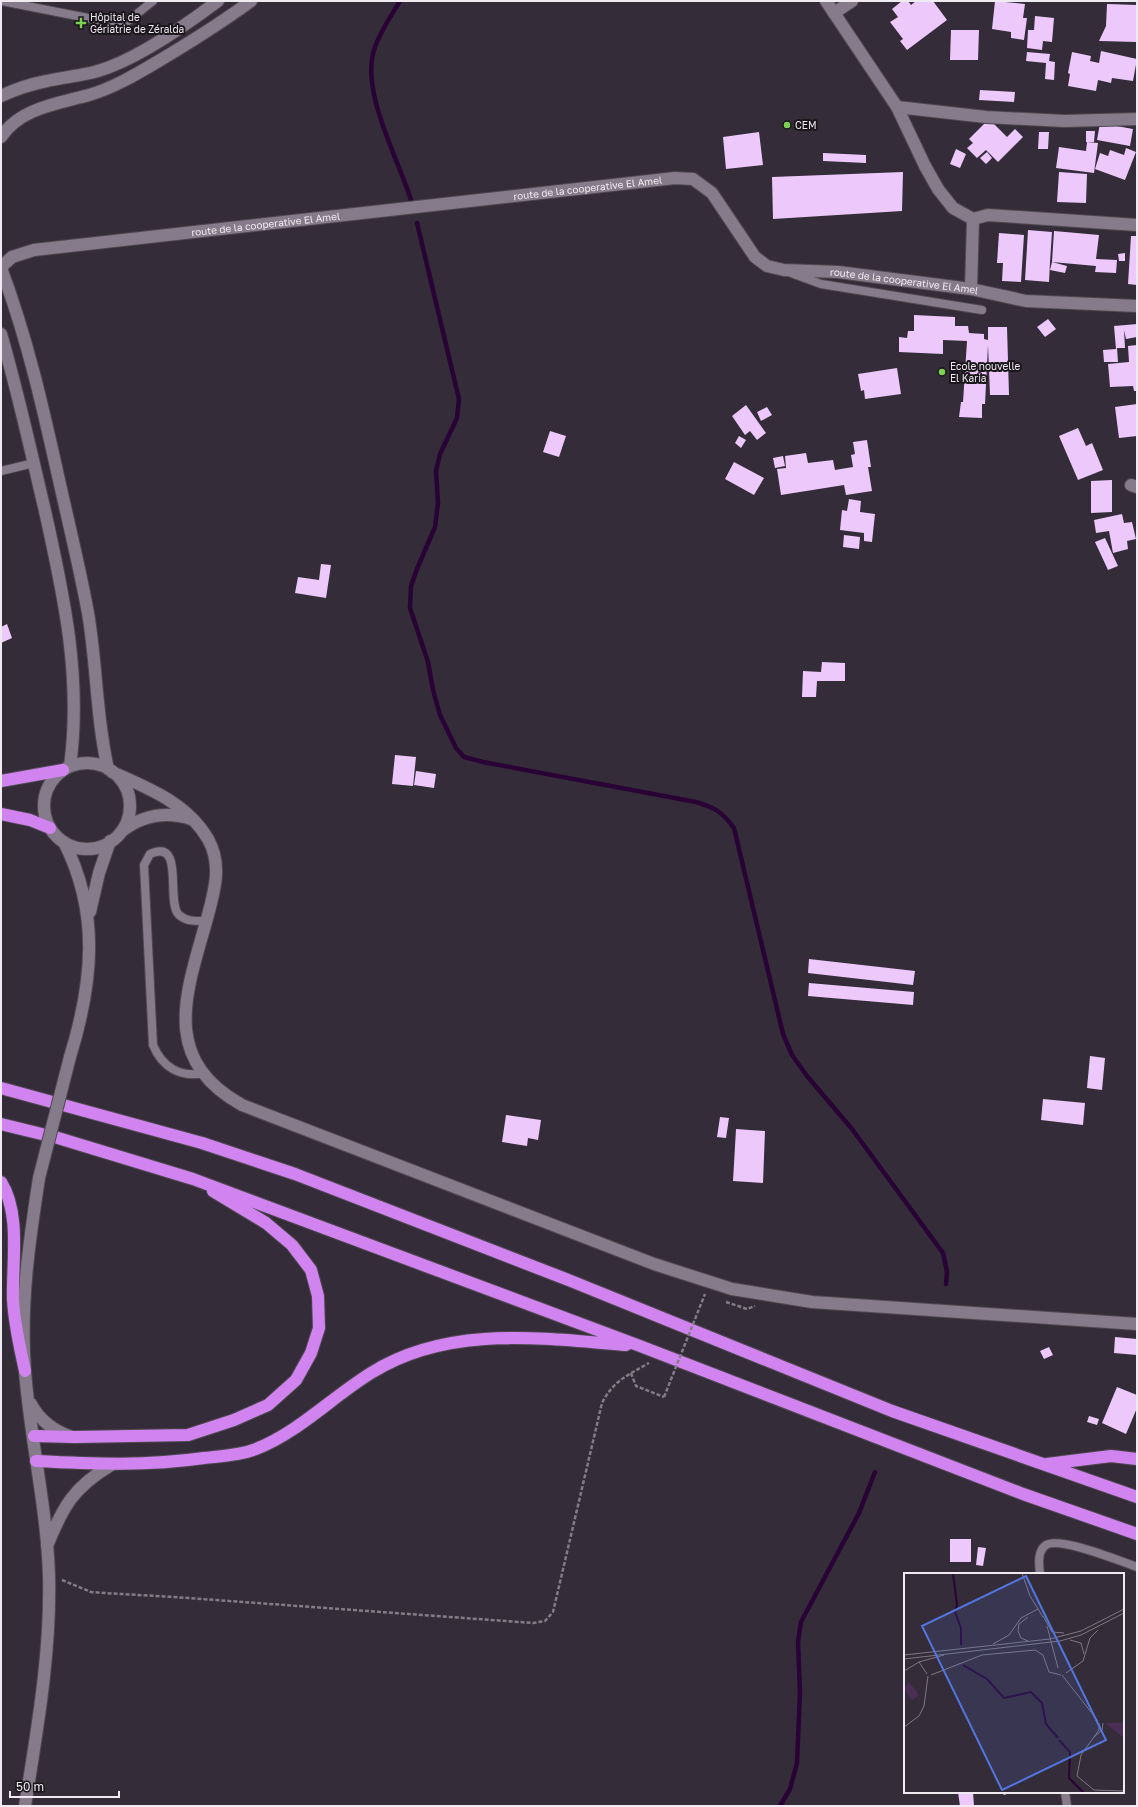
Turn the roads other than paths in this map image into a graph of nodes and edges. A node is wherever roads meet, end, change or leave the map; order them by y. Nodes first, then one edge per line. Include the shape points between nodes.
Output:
1 (2, 1) edge
2 (153, 1) edge
3 (218, 1) edge
4 (251, 1) edge
5 (826, 1) edge
6 (852, 1) edge
7 (834, 13) junction
8 (1, 96) edge
9 (896, 107) junction
10 (1137, 119) edge
11 (1, 138) edge
12 (973, 219) junction
13 (1137, 225) edge
14 (1, 267) edge
15 (784, 270) junction
16 (971, 289) junction
17 (1137, 306) edge
18 (982, 310) dead end
19 (1, 334) edge
20 (34, 463) junction
21 (1, 471) edge
22 (67, 768) junction
23 (110, 770) junction
24 (1, 781) edge
25 (1, 814) edge
26 (192, 820) junction
27 (50, 828) junction
28 (121, 832) junction
29 (110, 841) junction
30 (64, 842) junction
31 (89, 921) junction
32 (206, 921) junction
33 (204, 1073) junction
34 (1, 1088) edge
35 (1, 1124) edge
36 (194, 1179) junction
37 (1, 1182) edge
38 (1137, 1324) edge
39 (640, 1346) junction
40 (25, 1371) junction
41 (29, 1401) junction
42 (34, 1436) junction
43 (75, 1438) junction
44 (1137, 1459) edge
45 (36, 1461) junction
46 (111, 1464) junction
47 (1044, 1464) junction
48 (1137, 1497) edge
49 (1137, 1534) edge
50 (46, 1547) junction
51 (1137, 1567) edge
52 (1040, 1573) edge
53 (1065, 1793) edge
54 (25, 1806) edge
55 (1067, 1806) edge

1 - 2 lane via 123,25
3 - 8 street via 122,62 88,74 33,84
4 - 11 street via 129,78 102,91 30,112 11,125
5 - 7 street
6 - 7 street
7 - 9 street
9 - 10 street via 1064,121
9 - 12 street via 938,189 953,208
12 - 13 street via 988,215
12 - 16 street
14 - 15 street, route de la cooperative El Amel via 12,257 34,250 675,178 693,180 712,193 755,257 767,266
14 - 23 street via 19,318 38,386 82,581 92,641 100,732
15 - 16 street, route de la cooperative El Amel via 838,272
15 - 18 lane via 821,284
16 - 17 street, route de la cooperative El Amel via 1026,301
19 - 20 street
20 - 21 lane
20 - 22 street via 63,592 71,644 75,714
22 - 23 street via 90,763
22 - 24 highway
22 - 27 street via 50,784 45,797 44,811
23 - 26 street via 166,797
23 - 28 street via 124,784 129,800 128,816
25 - 27 highway via 30,820
26 - 28 street via 171,814 149,816
26 - 32 street via 208,840 216,862 216,885
27 - 30 street
28 - 29 street
29 - 30 street via 95,848 75,847
29 - 31 street via 95,889
30 - 31 street via 78,872
31 - 40 street, bridge via 88,970 82,1014 39,1178 24,1285
32 - 33 street via 186,997 185,1012 188,1040
32 - 33 lane via 188,920 179,915 173,901 172,862 163,852 150,854 144,865 153,1044 162,1062 170,1068 187,1075
33 - 38 street via 218,1089 242,1105 654,1264 714,1284 746,1292 812,1302
34 - 47 highway via 202,1143 295,1174 564,1278 892,1411
35 - 36 highway via 58,1138
36 - 39 highway
36 - 43 highway via 266,1223 292,1245 311,1270 318,1296 319,1328 311,1353 296,1380 268,1405 234,1420 188,1435
37 - 40 highway via 10,1199 13,1215 13,1301
39 - 46 highway via 525,1338 440,1344 405,1355 372,1372 296,1427 256,1449 185,1461
39 - 49 highway via 1022,1494
40 - 41 street
41 - 42 street
41 - 43 street via 47,1425
42 - 43 highway
42 - 45 street
44 - 47 highway via 1111,1456
45 - 46 highway
45 - 50 street
46 - 50 street via 94,1475 66,1505
47 - 48 highway
50 - 54 street via 49,1604 45,1673
51 - 52 lane via 1056,1542 1045,1545 1041,1551
53 - 55 lane

